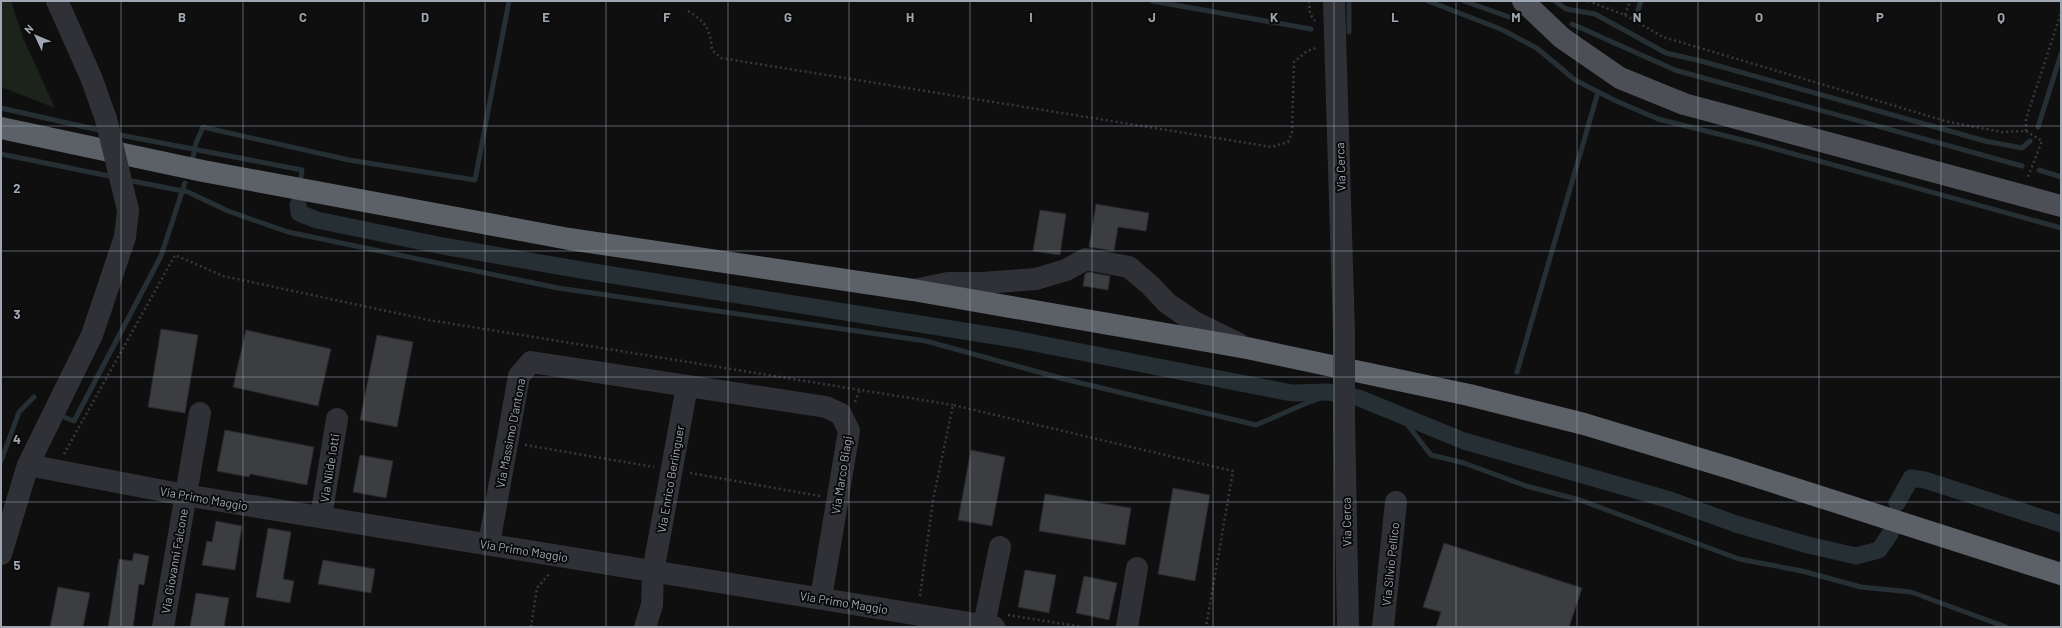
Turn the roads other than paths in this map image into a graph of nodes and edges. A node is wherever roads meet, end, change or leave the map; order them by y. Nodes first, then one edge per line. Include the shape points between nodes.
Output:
1 (57, 1) edge
2 (1334, 1) edge
3 (1523, 1) edge
4 (1, 128) edge
5 (2061, 206) edge
6 (913, 290) junction
7 (1247, 348) junction
8 (687, 386) junction
9 (200, 414) dead end
10 (337, 419) dead end
11 (28, 465) junction
12 (186, 495) junction
13 (1396, 502) dead end
14 (321, 517) junction
15 (489, 544) junction
16 (1000, 547) dead end
17 (1, 554) edge
18 (1137, 568) dead end
19 (653, 572) junction
20 (2061, 574) edge
21 (821, 598) junction
22 (949, 623) edge
23 (989, 626) edge
24 (163, 627) edge
25 (645, 627) edge
26 (1127, 627) edge
27 (1348, 627) edge
28 (1383, 627) edge

1 - 11 street, bridge via 91,77 106,119 128,210 125,237 92,335
2 - 27 street, Via Cerca, bridge via 1341,193
3 - 5 main road via 1562,38 1620,78 1684,104
4 - 6 highway via 203,171 569,239
6 - 7 highway
6 - 7 street via 948,283 1036,279 1066,270 1086,259 1129,267 1167,303 1196,323
7 - 20 highway via 1469,395 1584,424
8 - 15 street, Via Massimo D'antona via 531,362 519,376
8 - 19 street, Via Enrico Berlinguer
8 - 21 street, Via Marco Biagi via 826,407 841,414 849,431
9 - 12 street, Via Giovanni Falcone
10 - 14 street, Via Nilde Iotti
11 - 12 street, Via Primo Maggio
11 - 17 street
12 - 14 street, Via Primo Maggio
12 - 24 street, Via Giovanni Falcone
13 - 28 street, Via Silvio Pellico
14 - 15 street, Via Primo Maggio
15 - 19 street, Via Primo Maggio
16 - 23 street
18 - 26 street
19 - 21 street, Via Primo Maggio
19 - 25 street, Via Enrico Berlinguer via 652,605
21 - 22 street, Via Primo Maggio via 918,614
22 - 23 street, Via Primo Maggio

